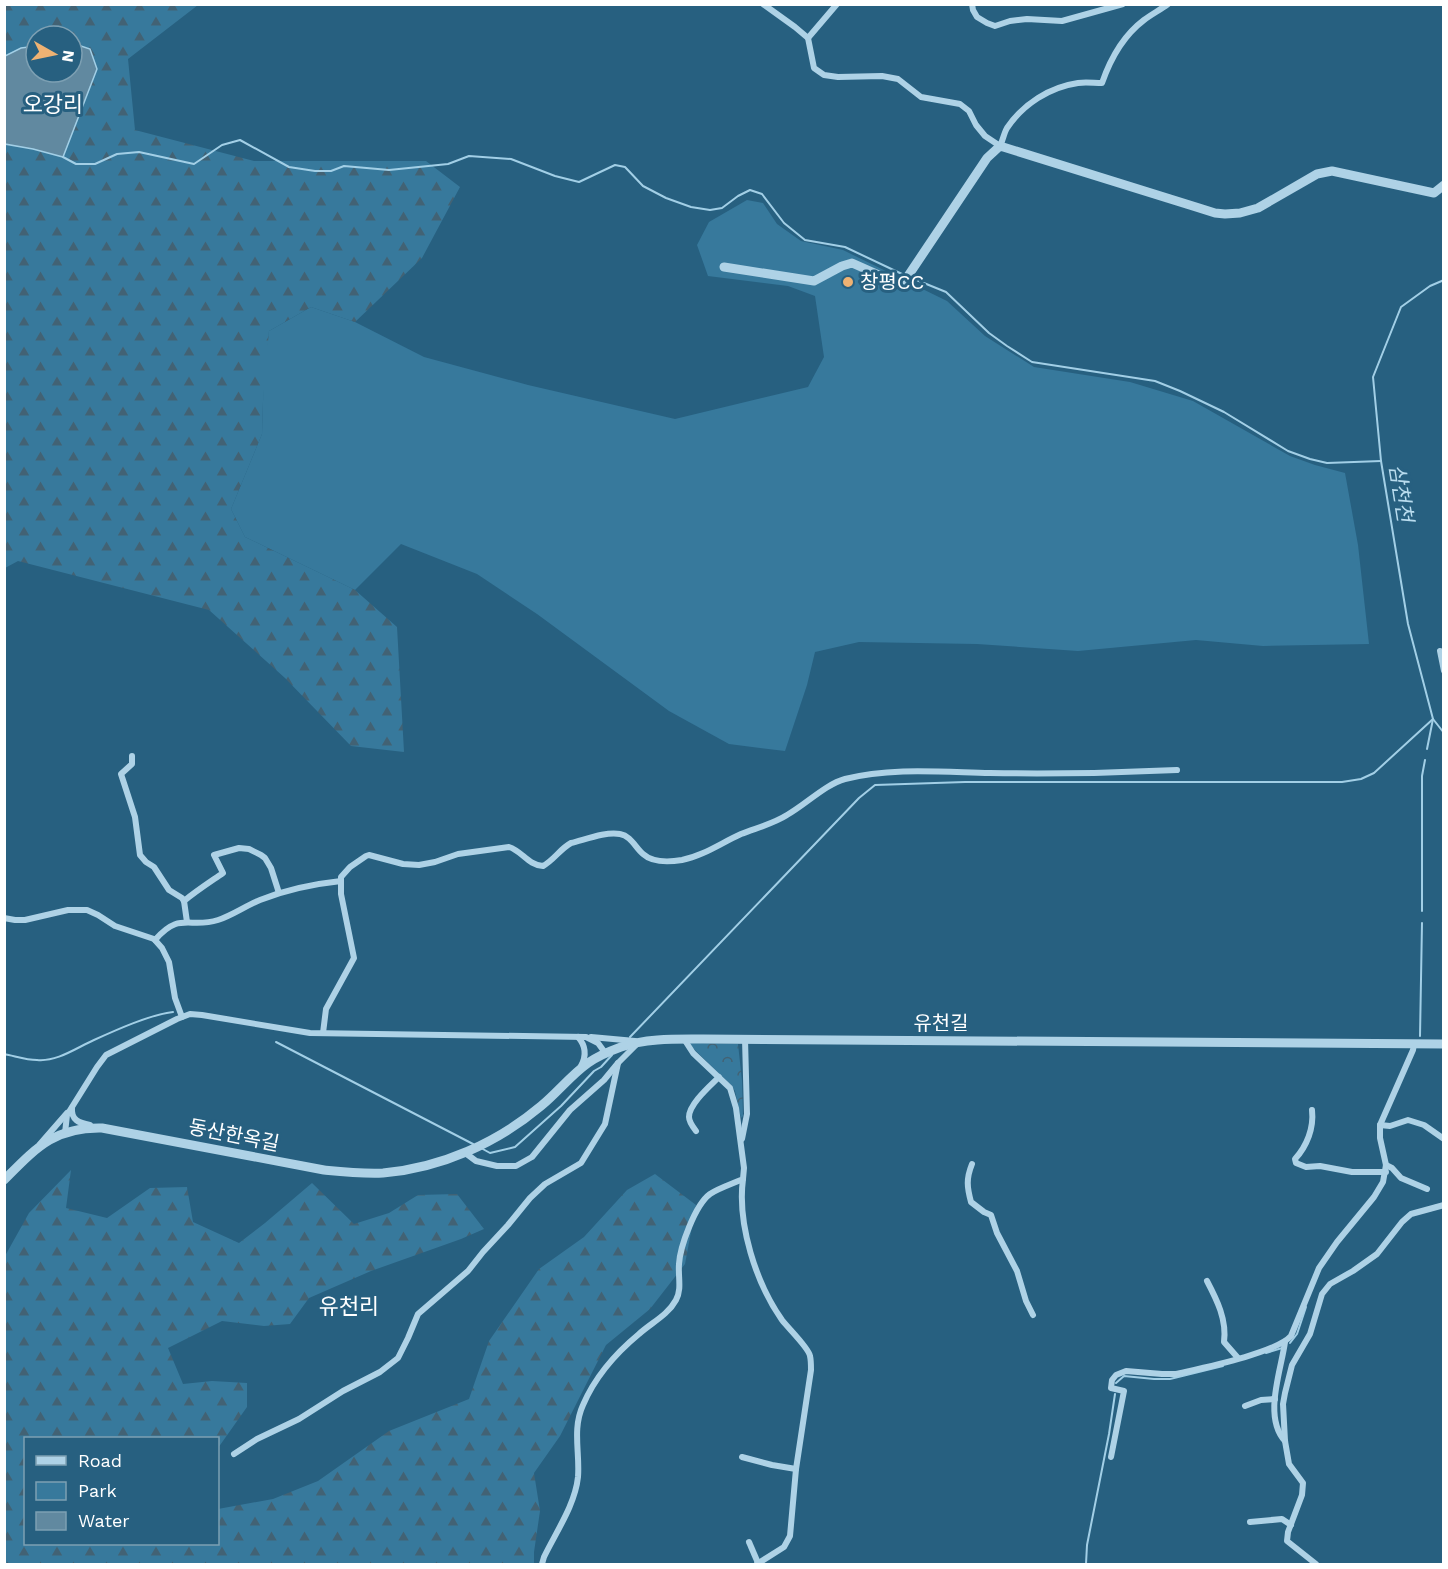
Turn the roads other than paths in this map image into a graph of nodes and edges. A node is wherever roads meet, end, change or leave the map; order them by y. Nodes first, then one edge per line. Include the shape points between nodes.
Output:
1 (763, 4) edge
2 (837, 4) edge
3 (972, 4) edge
4 (1123, 4) edge
5 (1168, 4) edge
6 (808, 38) junction
7 (1000, 146) junction
8 (1443, 184) edge
9 (724, 267) dead end
10 (1440, 651) dead end
11 (1443, 671) edge
12 (132, 756) dead end
13 (1177, 770) dead end
14 (340, 881) junction
15 (279, 893) junction
16 (184, 901) junction
17 (4, 918) edge
18 (187, 922) junction
19 (155, 940) junction
20 (183, 1017) junction
21 (323, 1033) junction
22 (578, 1037) junction
23 (586, 1037) junction
24 (684, 1039) junction
25 (745, 1039) junction
26 (640, 1042) junction
27 (1414, 1044) junction
28 (1443, 1044) edge
29 (606, 1054) junction
30 (618, 1064) junction
31 (578, 1071) junction
32 (719, 1077) junction
33 (72, 1106) junction
34 (1312, 1110) dead end
35 (1380, 1125) junction
36 (102, 1128) junction
37 (696, 1131) dead end
38 (65, 1133) junction
39 (1443, 1139) edge
40 (741, 1145) junction
41 (38, 1148) junction
42 (468, 1151) junction
43 (972, 1164) dead end
44 (1386, 1169) junction
45 (743, 1179) junction
46 (4, 1180) edge
47 (1427, 1189) dead end
48 (1443, 1205) edge
49 (1207, 1281) dead end
50 (1033, 1315) dead end
51 (1285, 1342) junction
52 (1238, 1358) junction
53 (1275, 1399) junction
54 (1245, 1406) dead end
55 (1285, 1442) junction
56 (234, 1454) dead end
57 (742, 1457) dead end
58 (1111, 1457) dead end
59 (796, 1469) junction
60 (1250, 1522) dead end
61 (1291, 1525) junction
62 (749, 1542) dead end
63 (542, 1564) edge
64 (758, 1564) edge
65 (1316, 1564) edge

1 - 6 street
2 - 6 street
3 - 4 street via 977,17 994,26 1027,19 1062,21
5 - 7 street via 1129,34 1107,67 1102,83 1079,83 1042,95 1007,128
6 - 7 street via 814,68 824,75 898,79 921,97 960,104 985,136
7 - 8 street via 1225,214 1258,208 1324,172 1343,172 1434,192
7 - 9 street via 987,158 900,283 852,263 814,281
10 - 11 street
12 - 16 street via 132,764 121,774 135,817 140,855 154,867 169,890
13 - 14 street via 872,774 835,783 782,818 679,861 653,860 627,836 610,834 571,843 543,866 509,847 458,854 419,865 369,855 344,873
14 - 15 street
14 - 21 street via 354,958 326,1009
15 - 16 street via 265,858 239,848 213,855 223,873
15 - 18 street via 216,921
16 - 18 street
17 - 19 street via 25,920 68,910 87,910 115,926
18 - 19 street via 170,925
19 - 20 street via 169,962 175,998
20 - 21 street via 196,1014
20 - 33 street via 106,1055
21 - 22 street
22 - 23 street
22 - 31 street via 585,1051
23 - 26 street
23 - 29 street via 598,1043
24 - 25 street, 유천길
24 - 26 street, 유천길
24 - 32 street
25 - 27 street, 유천길
25 - 40 street via 747,1114
26 - 29 street, 유천길
26 - 30 street
27 - 28 street, 유천길
27 - 35 street
29 - 31 street, 유천길
30 - 42 street via 570,1110 532,1157 516,1166 497,1166 476,1161
30 - 56 street via 605,1124 581,1163 537,1191 468,1271 418,1314 398,1358
31 - 42 street, 유천길 via 525,1120
32 - 37 street via 689,1113
32 - 40 street via 733,1096
33 - 36 street via 77,1121
33 - 38 street
33 - 41 street
34 - 44 street via 1312,1129 1296,1163 1352,1172
35 - 39 street via 1408,1120 1424,1125
35 - 44 street
36 - 38 street, 동산한옥길
36 - 42 street, 동산한옥길 via 358,1173 418,1167
38 - 41 street, 동산한옥길
40 - 45 street
41 - 46 street, 동산한옥길
43 - 50 street via 967,1175 970,1202 991,1215
44 - 47 street via 1392,1168 1401,1178
44 - 51 street via 1374,1197 1319,1268 1294,1330
45 - 59 street via 744,1222 761,1281 782,1320 810,1353 811,1370
45 - 63 street via 704,1200 683,1243 676,1299 613,1358 588,1396 577,1423 575,1491
48 - 55 street via 1411,1214 1377,1254 1330,1284 1322,1294 1310,1334 1289,1374 1283,1404
49 - 52 street via 1221,1312 1224,1342
51 - 52 street
51 - 53 street
52 - 58 street via 1176,1374 1126,1371 1116,1376 1111,1388 1124,1391
53 - 54 street
53 - 55 street via 1277,1429
55 - 61 street via 1289,1464 1303,1483
57 - 59 street
59 - 64 street via 790,1536 784,1547
60 - 61 street via 1282,1519
61 - 65 street via 1287,1540
62 - 64 street

